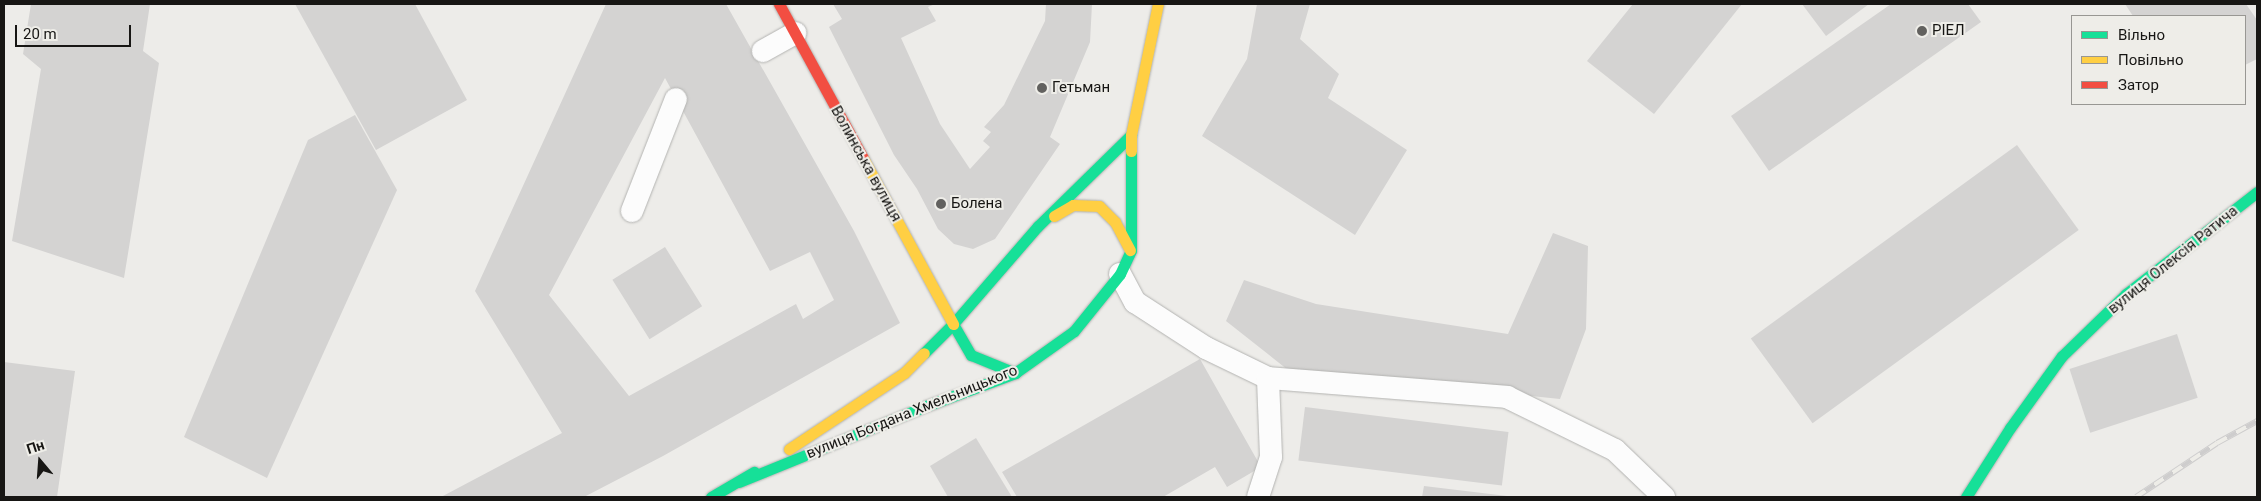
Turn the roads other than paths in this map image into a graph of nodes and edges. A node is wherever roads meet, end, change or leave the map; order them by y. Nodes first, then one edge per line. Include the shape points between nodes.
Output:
1 (778, 4) edge
2 (1158, 4) edge
3 (795, 33) junction
4 (763, 51) dead end
5 (676, 99) dead end
6 (1131, 135) junction
7 (2257, 192) edge
8 (632, 211) dead end
9 (1038, 226) junction
10 (1130, 250) junction
11 (1120, 274) junction
12 (953, 324) junction
13 (1015, 373) junction
14 (1268, 378) junction
15 (739, 482) junction
16 (711, 497) edge
17 (1258, 497) edge
18 (1664, 497) edge
19 (1966, 497) edge

1 - 3 main road, Волинська вулиця
2 - 6 main road, вулиця Богдана Хмельницького
3 - 4 lane
3 - 12 main road, Волинська вулиця
5 - 8 lane
6 - 9 main road, вулиця Богдана Хмельницького
6 - 10 main road, вулиця Богдана Хмельницького
7 - 19 main road, вулиця Олексія Ратича via 2126,294 2062,356
9 - 10 main road via 1073,205 1098,206 1115,222
9 - 12 main road, вулиця Богдана Хмельницького
10 - 11 main road, вулиця Богдана Хмельницького
11 - 13 main road, вулиця Богдана Хмельницького via 1074,330
11 - 14 lane via 1135,302 1206,348
12 - 13 main road, Волинська вулиця via 971,355
12 - 15 main road, вулиця Богдана Хмельницького via 904,373
13 - 15 main road, вулиця Богдана Хмельницького
14 - 17 lane via 1271,457
14 - 18 lane via 1507,397 1615,450
15 - 16 main road, вулиця Богдана Хмельницького

